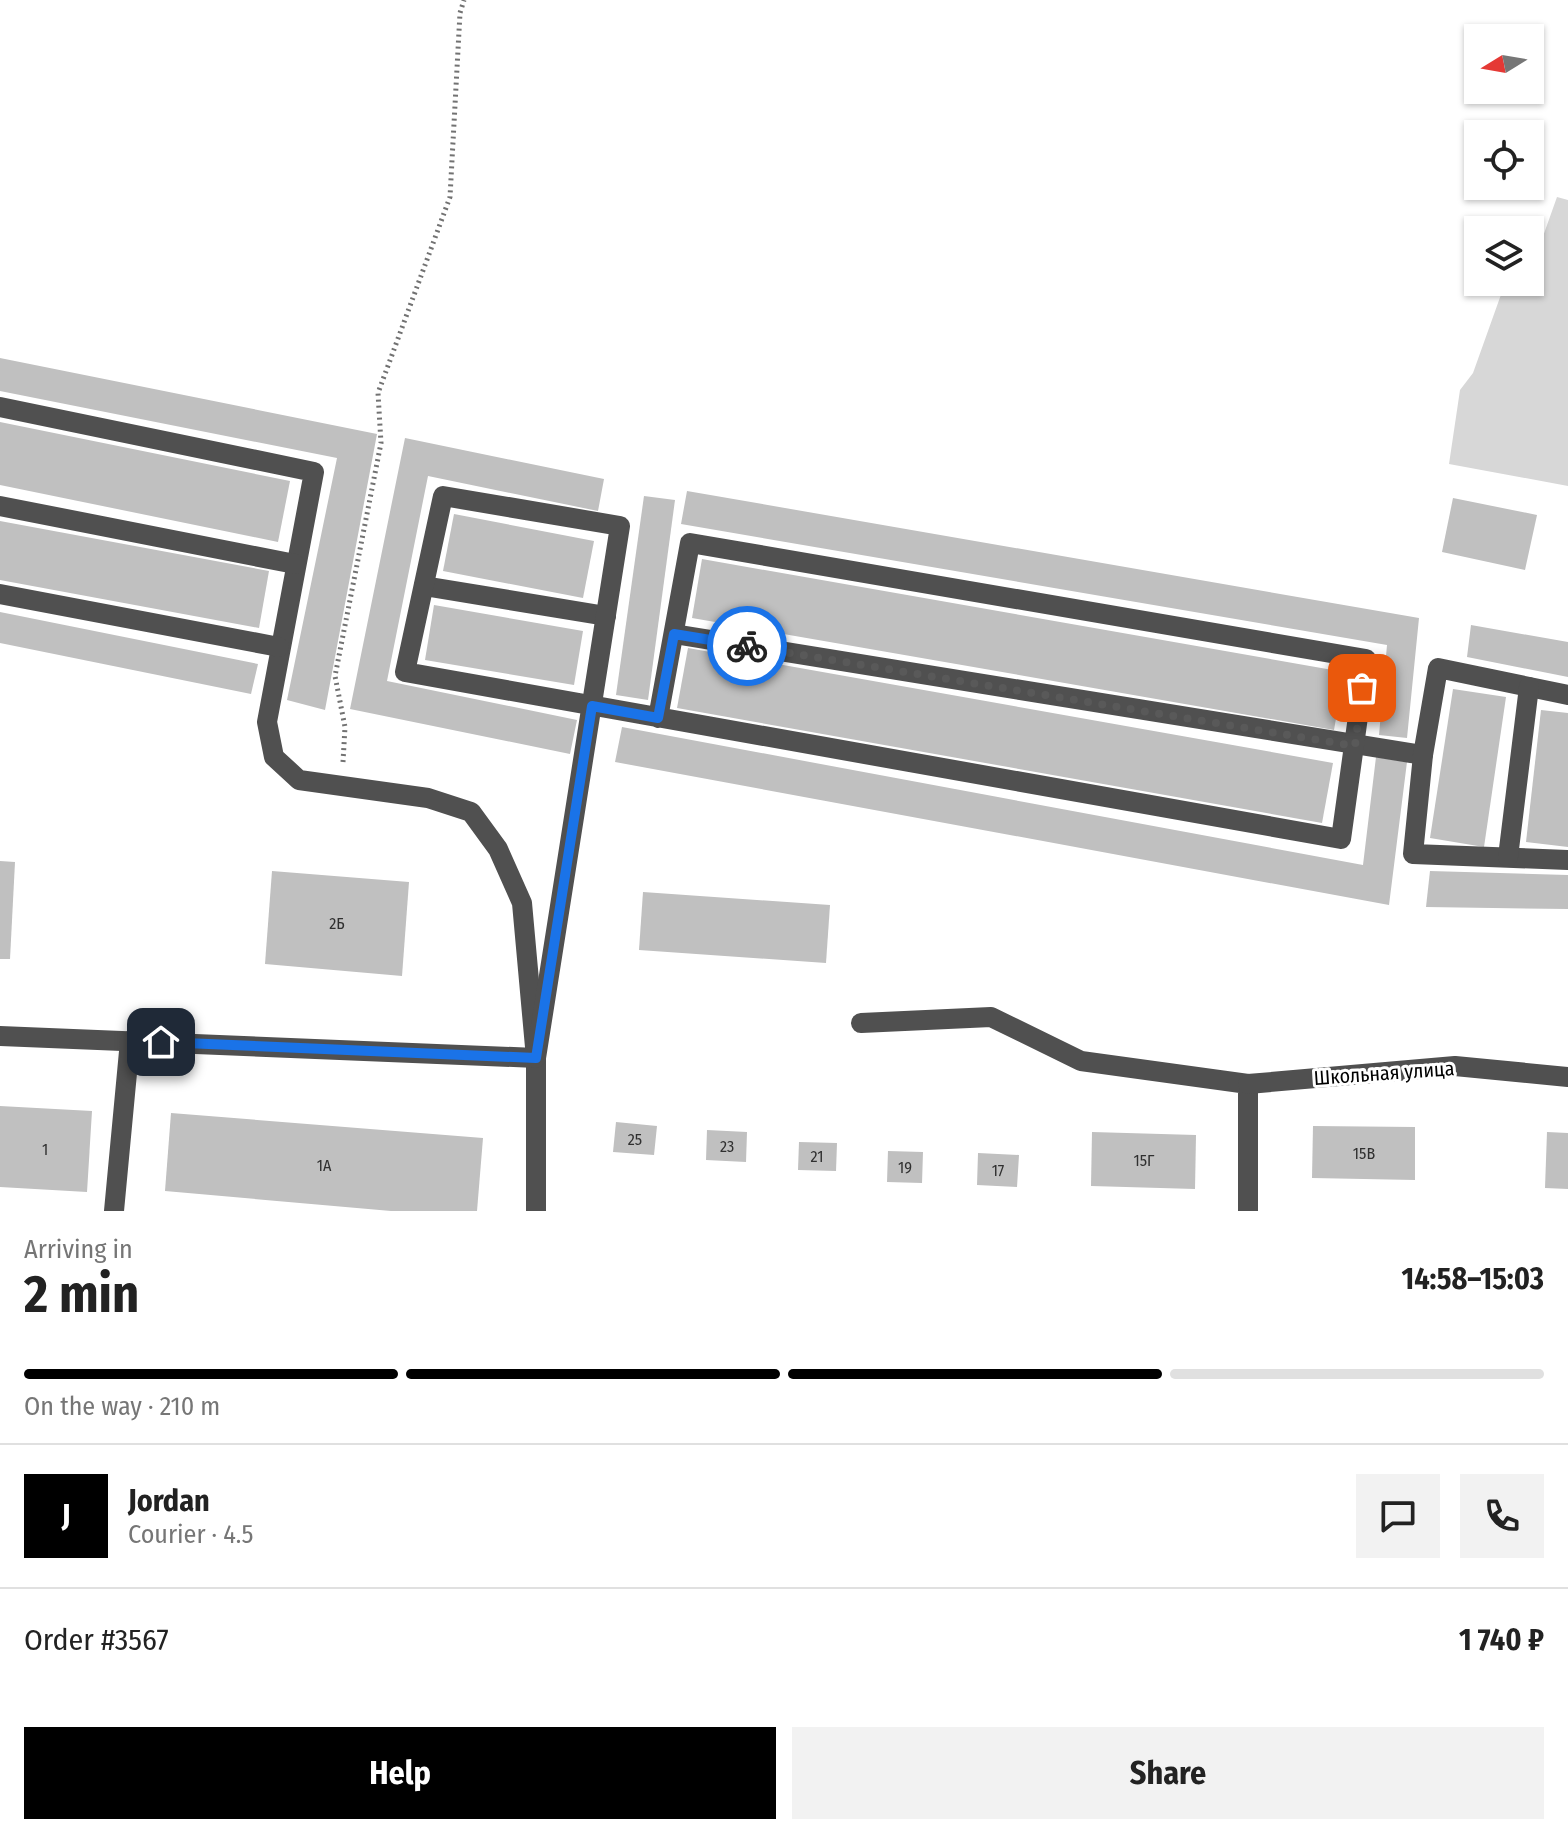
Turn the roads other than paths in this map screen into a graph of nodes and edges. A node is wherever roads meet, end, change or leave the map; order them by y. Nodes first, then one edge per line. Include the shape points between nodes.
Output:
1 (0, 407) edge
2 (0, 506) edge
3 (295, 564) junction
4 (424, 586) junction
5 (0, 594) edge
6 (606, 616) junction
7 (674, 634) junction
8 (279, 647) junction
9 (1529, 687) junction
10 (1568, 695) edge
11 (592, 706) junction
12 (658, 718) junction
13 (1355, 746) junction
14 (1423, 755) junction
15 (1508, 857) junction
16 (1568, 860) edge
17 (861, 1023) dead end
18 (0, 1036) edge
19 (130, 1041) junction
20 (536, 1058) junction
21 (1568, 1077) edge
22 (1248, 1084) junction
23 (114, 1211) edge
24 (536, 1211) edge
25 (1248, 1211) edge

1 - 3 street via 314,472
2 - 3 street
3 - 8 street
4 - 6 street
4 - 6 street via 443,496 620,526
4 - 11 street via 405,672
5 - 8 street
6 - 11 street
7 - 12 street
7 - 13 street
7 - 13 street via 690,543 1366,659
8 - 20 street via 267,722 274,757 299,780 428,798 471,812 498,849 522,903
9 - 10 street
9 - 14 street via 1438,668
9 - 15 street
11 - 12 street
11 - 20 street
12 - 13 street via 1341,839
13 - 14 street
14 - 15 street via 1413,854
15 - 16 street
17 - 22 street, Школьная улица via 991,1017 1081,1061
18 - 19 street
19 - 20 street
19 - 23 street
20 - 24 street
21 - 22 street, Школьная улица via 1455,1066
22 - 25 street

